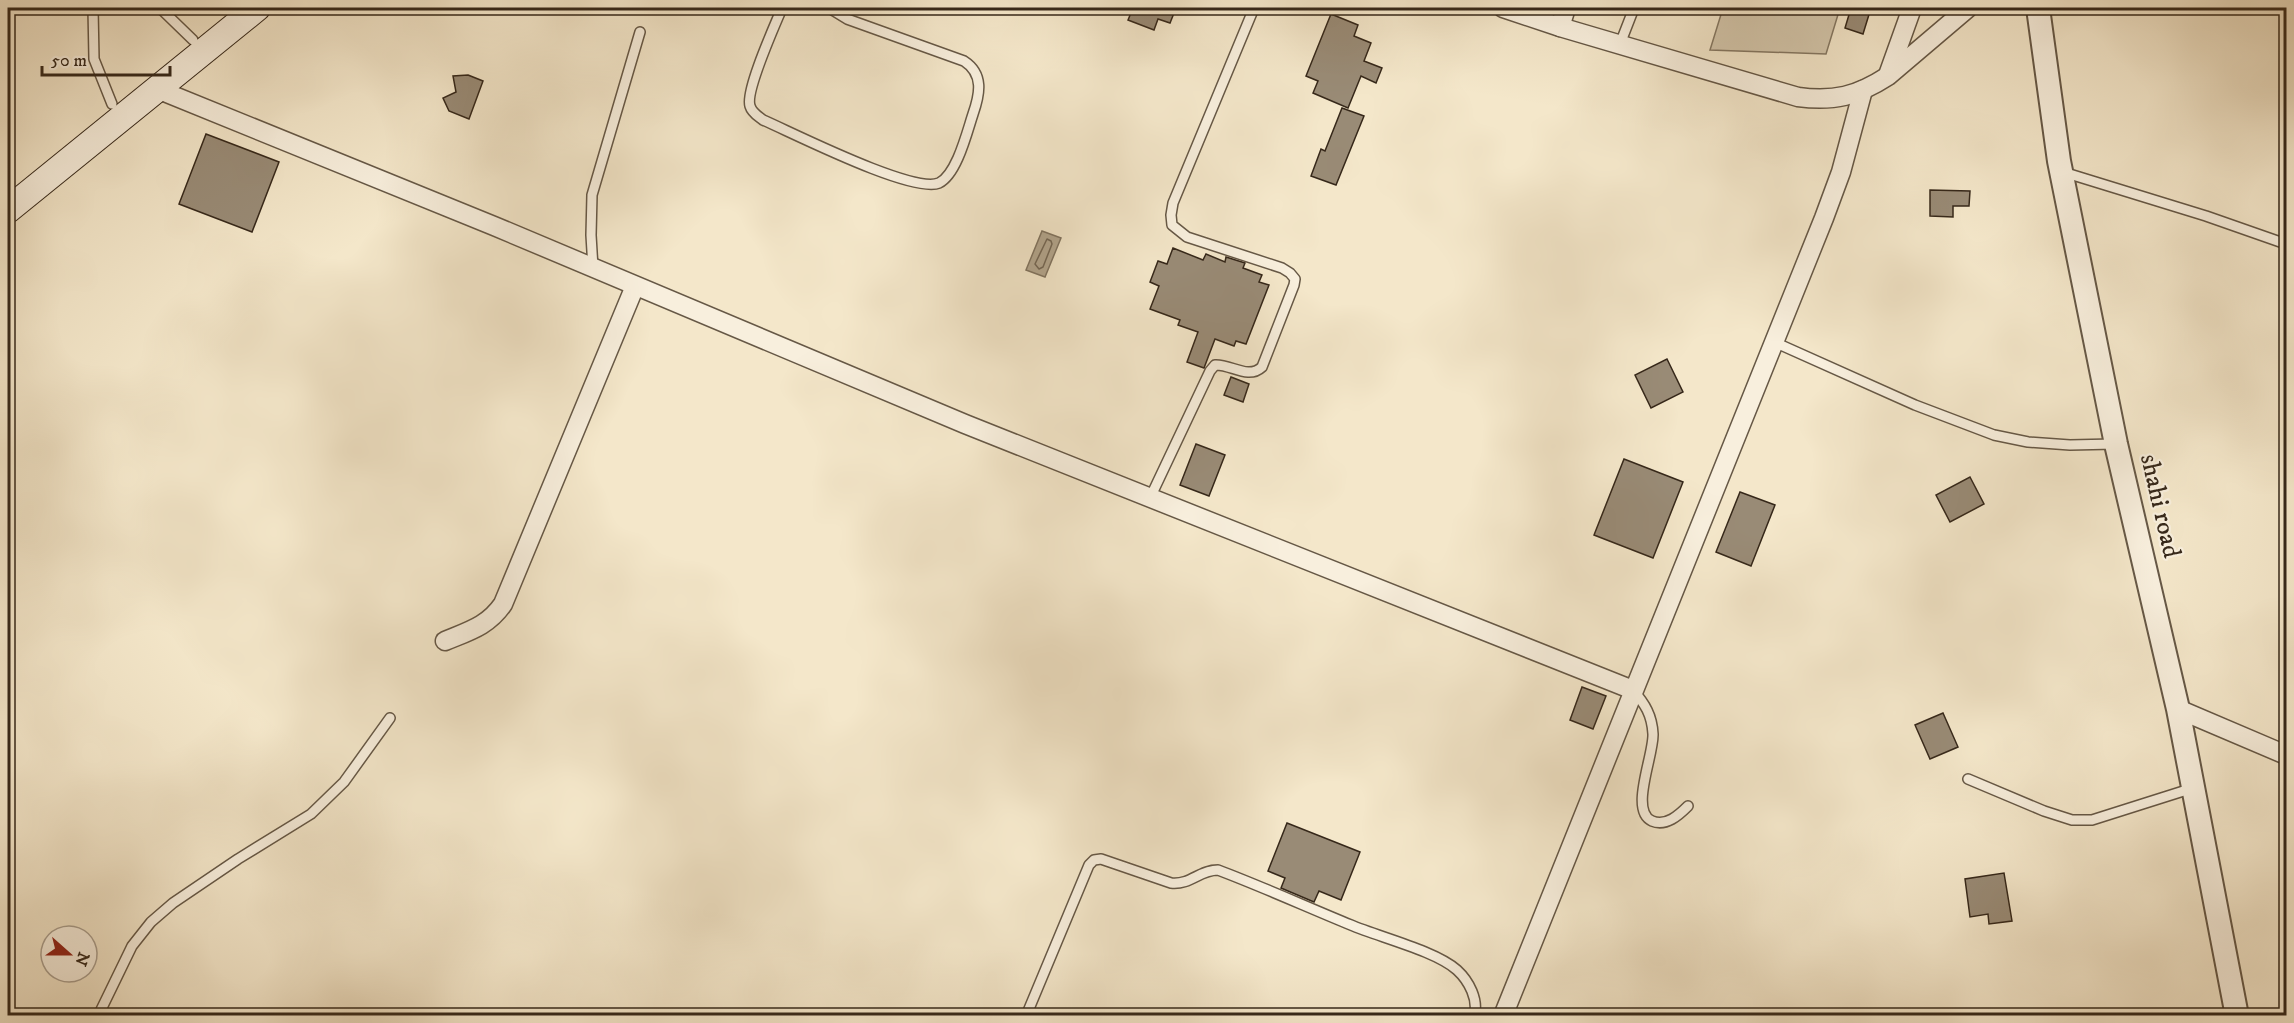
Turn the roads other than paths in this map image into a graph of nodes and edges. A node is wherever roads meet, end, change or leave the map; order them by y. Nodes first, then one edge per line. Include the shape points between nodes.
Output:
1 (93, 8) edge
2 (160, 8) edge
3 (231, 8) edge
4 (257, 8) edge
5 (782, 8) edge
6 (829, 8) edge
7 (1254, 8) edge
8 (1503, 8) edge
9 (1566, 8) edge
10 (1635, 8) edge
11 (1912, 8) edge
12 (1968, 8) edge
13 (2038, 8) edge
14 (1560, 27) junction
15 (640, 32) dead end
16 (193, 40) junction
17 (1620, 44) junction
18 (1888, 76) junction
19 (157, 89) junction
20 (1863, 90) junction
21 (112, 104) junction
22 (2061, 172) junction
23 (8, 187) edge
24 (8, 210) edge
25 (2286, 244) edge
26 (593, 268) junction
27 (635, 286) junction
28 (1774, 342) junction
29 (2116, 444) junction
30 (1150, 498) junction
31 (445, 641) dead end
32 (1633, 690) junction
33 (2178, 710) junction
34 (390, 718) dead end
35 (2286, 755) edge
36 (1968, 779) dead end
37 (2193, 788) junction
38 (1688, 806) dead end
39 (98, 1016) edge
40 (1026, 1016) edge
41 (1474, 1016) edge
42 (1503, 1016) edge
43 (2237, 1016) edge

1 - 21 lane via 94,59
2 - 16 lane
3 - 16 main road
4 - 19 main road
5 - 6 lane via 752,85 749,105 754,113 885,173 928,185 940,182 952,171 977,104 980,90 974,67 847,19
7 - 30 lane via 1173,203 1172,225 1187,237 1281,268 1295,279 1294,285 1262,367 1250,373 1215,365 1210,371
8 - 14 street
9 - 14 street
10 - 17 lane
11 - 18 street
12 - 18 street
13 - 22 street, shahi road
14 - 17 street
15 - 26 lane via 592,195
16 - 21 main road
17 - 20 street via 1797,97 1845,98
18 - 20 street
19 - 24 main road
19 - 26 street
20 - 28 street via 1841,172
21 - 23 main road
22 - 25 lane
22 - 29 street, shahi road
26 - 27 street
27 - 30 street
27 - 31 street via 503,604 485,624
28 - 29 lane via 1915,405 1994,435 2028,442
28 - 32 street
29 - 33 street, shahi road
30 - 32 street
32 - 38 lane via 1647,706 1652,723 1643,812 1649,819 1662,823
32 - 42 street
33 - 35 street
33 - 37 street, shahi road
34 - 39 lane via 344,782 311,814 201,884 151,922 132,946
36 - 37 lane via 2072,820 2092,820
37 - 43 street, shahi road
40 - 41 lane via 1089,865 1101,859 1180,884 1208,870 1218,870 1444,961 1467,982 1474,998

